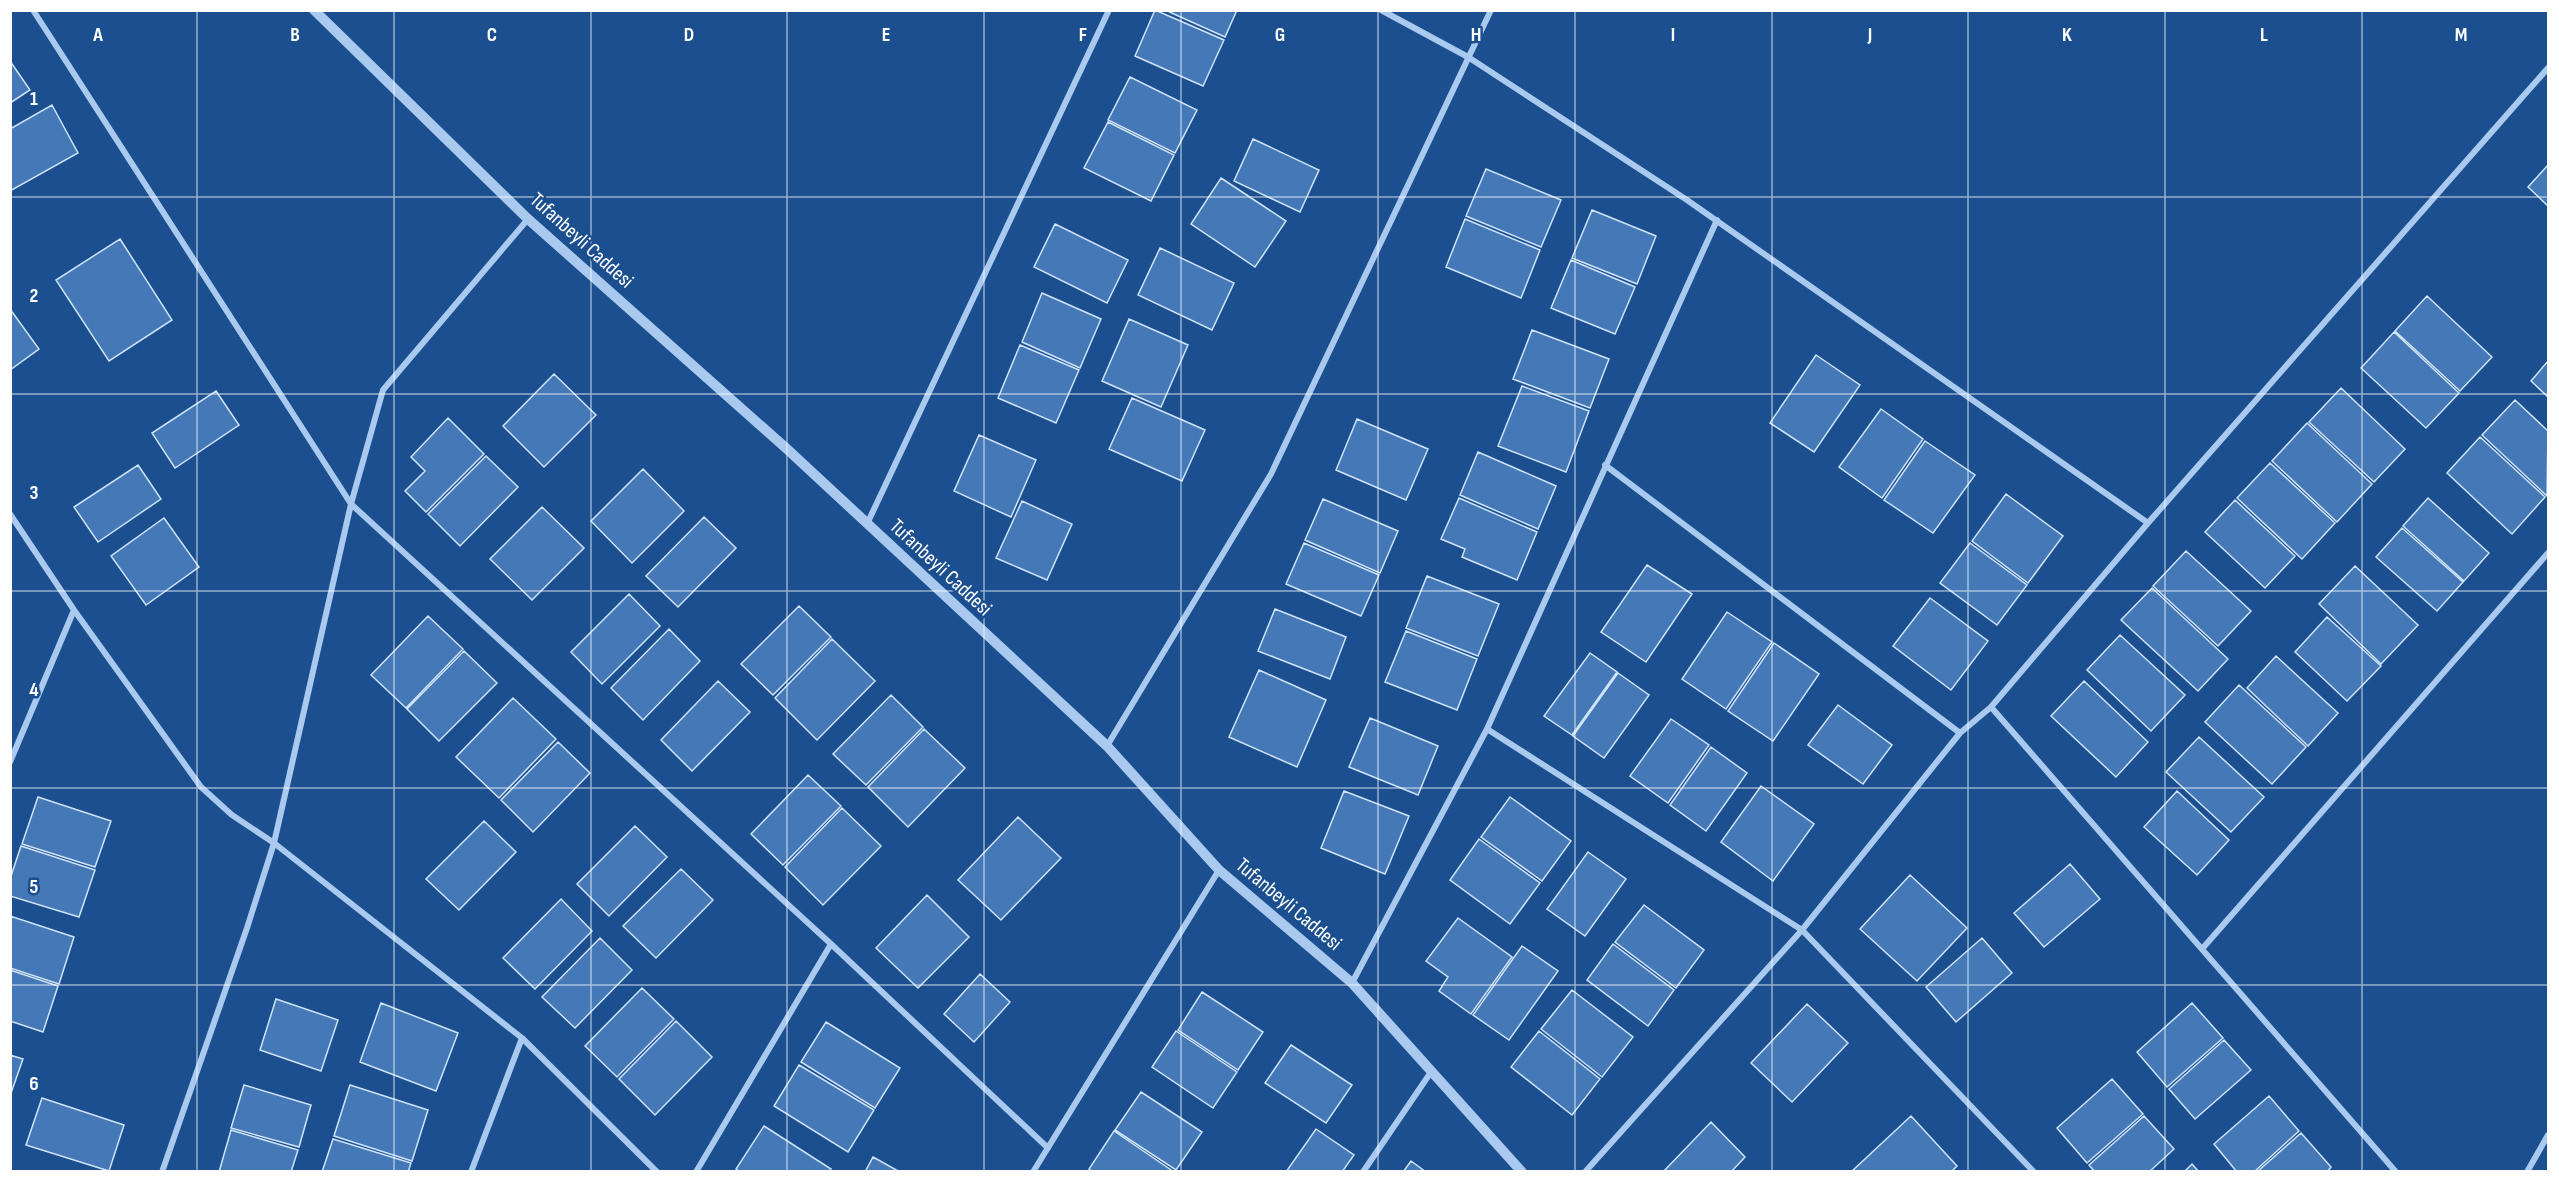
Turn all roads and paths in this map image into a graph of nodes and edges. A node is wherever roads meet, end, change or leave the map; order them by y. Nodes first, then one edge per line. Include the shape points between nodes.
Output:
1 (33, 10) edge
2 (314, 10) edge
3 (1381, 10) edge
4 (1491, 10) edge
5 (1107, 11) edge
6 (1468, 57) junction
7 (2548, 68) edge
8 (528, 219) junction
9 (1717, 220) junction
10 (1605, 465) junction
11 (351, 504) junction
12 (10, 514) edge
13 (2148, 523) junction
14 (867, 525) junction
15 (2548, 553) edge
16 (74, 610) junction
17 (1991, 707) junction
18 (1487, 729) junction
19 (1960, 733) junction
20 (10, 745) edge
21 (1107, 746) junction
22 (15, 752) junction
23 (10, 762) edge
24 (274, 843) junction
25 (1219, 870) junction
26 (1802, 930) junction
27 (831, 944) junction
28 (2202, 949) junction
29 (1352, 983) junction
30 (522, 1038) junction
31 (1431, 1072) junction
32 (2548, 1135) edge
33 (1048, 1148) junction
34 (162, 1172) edge
35 (471, 1172) edge
36 (657, 1172) edge
37 (696, 1172) edge
38 (1033, 1172) edge
39 (1363, 1172) edge
40 (1522, 1172) edge
41 (1585, 1172) edge
42 (2034, 1172) edge
43 (2396, 1172) edge
44 (2527, 1172) edge

1 - 11 street
2 - 8 street, Tufanbeyli Caddesi
3 - 6 street
4 - 6 street
5 - 14 street
6 - 9 street
6 - 21 street via 1271,474
7 - 13 street
8 - 11 street via 383,390
8 - 14 street, Tufanbeyli Caddesi
9 - 10 street
9 - 13 street
10 - 18 street
10 - 19 street
11 - 24 street
11 - 27 street
12 - 16 street
13 - 17 street
14 - 21 street, Tufanbeyli Caddesi
15 - 28 street
16 - 22 street
16 - 24 street via 201,787 232,815
17 - 19 street
17 - 28 street
18 - 26 street
18 - 29 street
19 - 26 street
20 - 22 street
21 - 25 street, Tufanbeyli Caddesi
22 - 23 street
24 - 30 street
24 - 34 street
25 - 29 street, Tufanbeyli Caddesi
25 - 33 street
26 - 41 street
26 - 42 street
27 - 33 street
27 - 37 street
28 - 43 street
29 - 31 street, Tufanbeyli Caddesi
30 - 35 street
30 - 36 street
31 - 39 street
31 - 40 street, Tufanbeyli Caddesi
32 - 44 street
33 - 38 street

